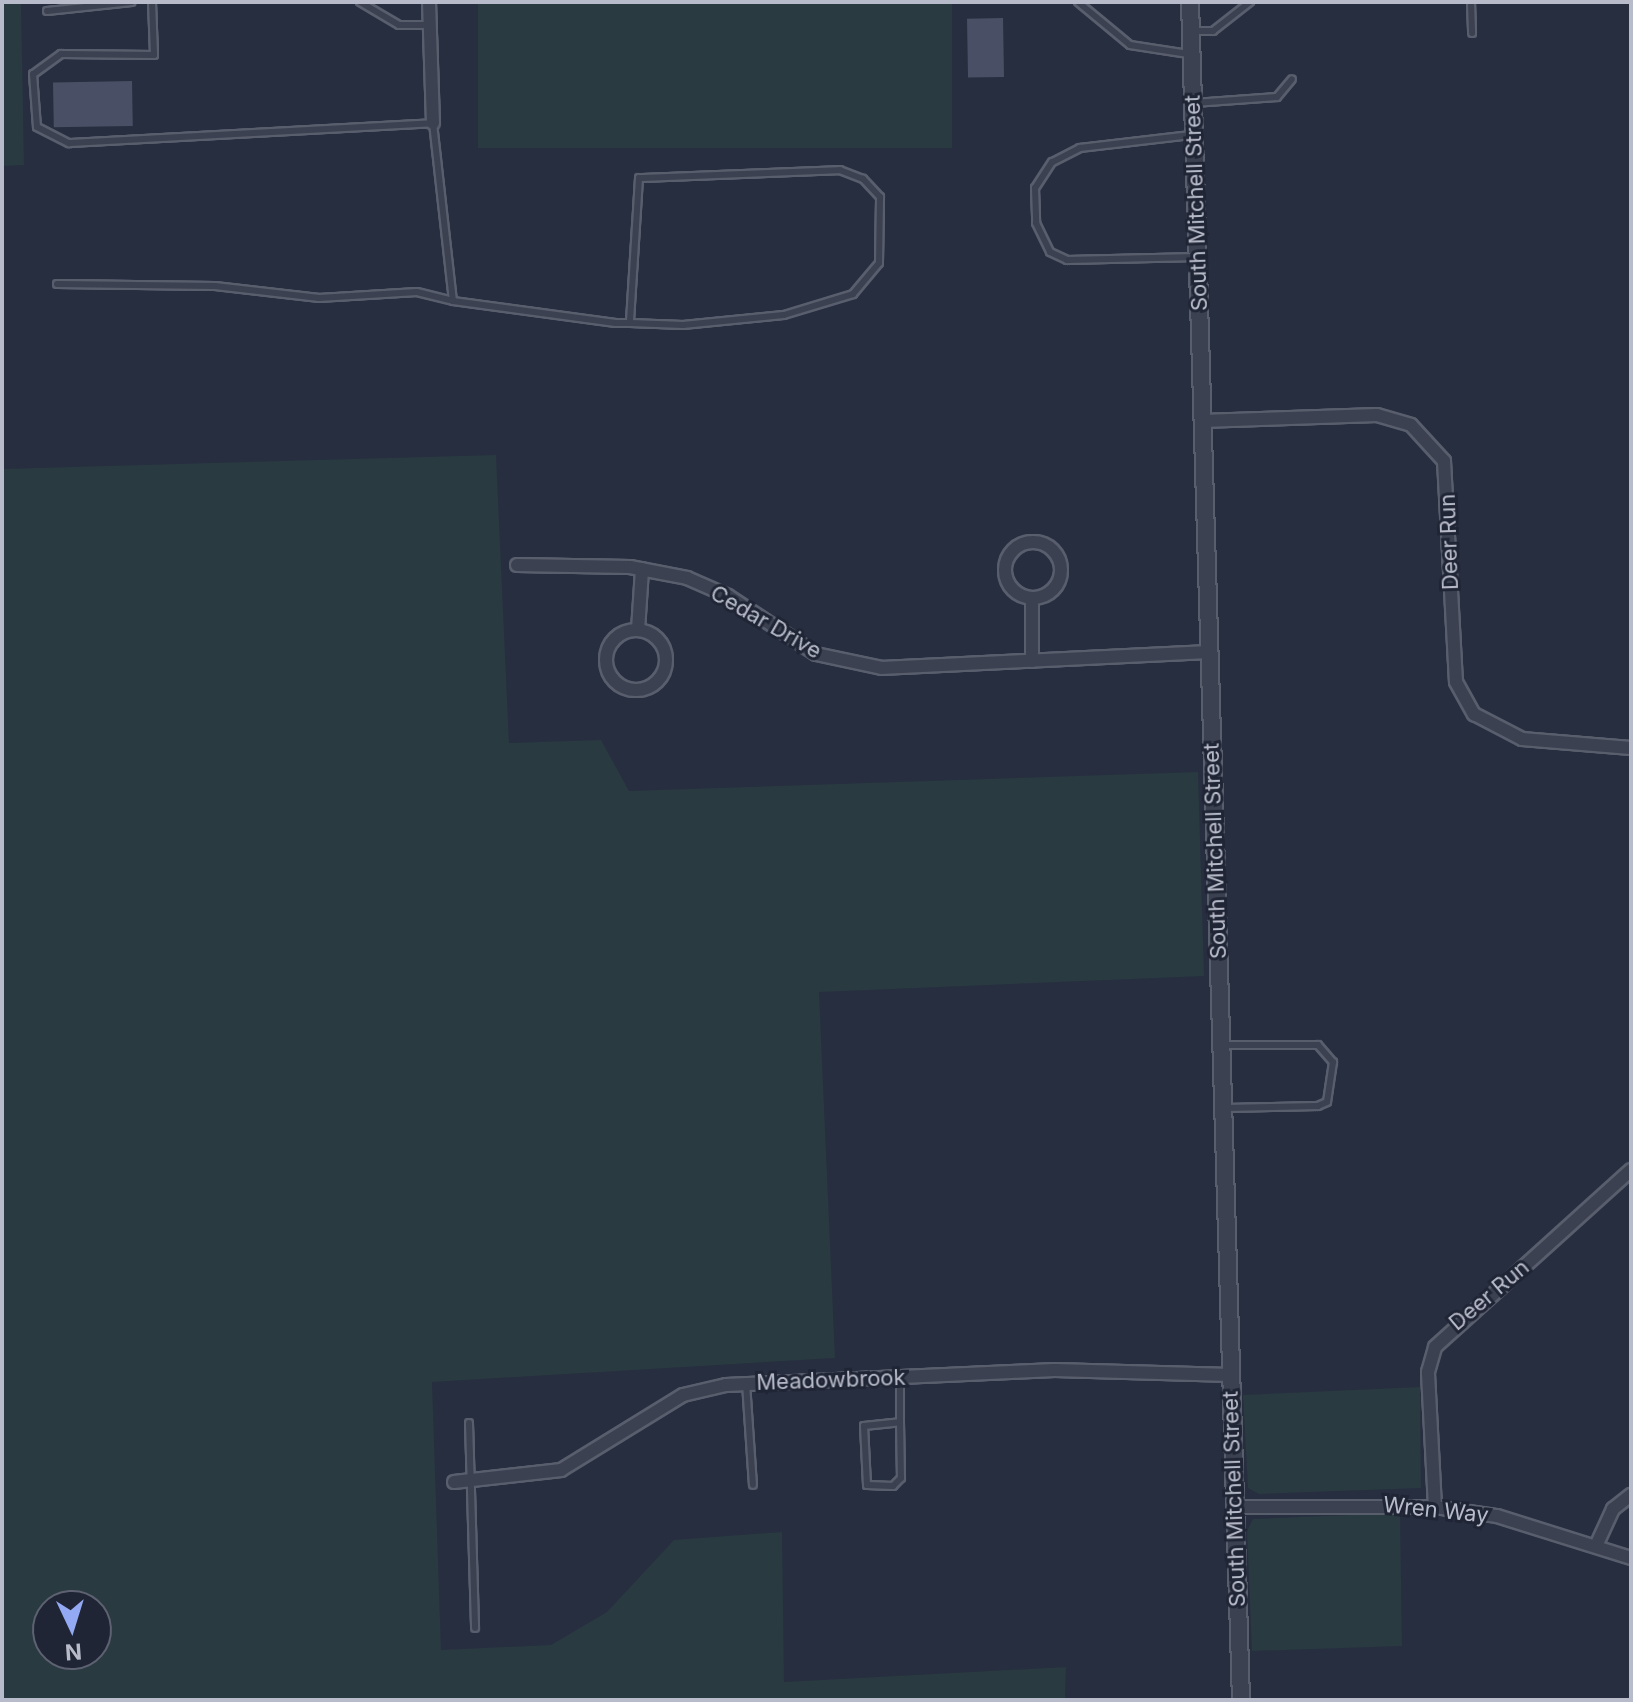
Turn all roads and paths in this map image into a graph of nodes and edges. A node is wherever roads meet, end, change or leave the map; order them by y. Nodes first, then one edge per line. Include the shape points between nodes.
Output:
1 (132, 2) edge
2 (152, 2) edge
3 (360, 2) edge
4 (429, 2) edge
5 (1078, 2) edge
6 (1190, 2) edge
7 (1250, 2) edge
8 (1471, 2) edge
9 (47, 11) dead end
10 (429, 25) junction
11 (1191, 31) junction
12 (1472, 33) dead end
13 (1192, 54) junction
14 (1292, 79) dead end
15 (1194, 103) junction
16 (433, 123) junction
17 (1195, 134) junction
18 (1198, 257) junction
19 (57, 284) dead end
20 (453, 301) junction
21 (630, 323) junction
22 (1202, 421) junction
23 (517, 565) dead end
24 (642, 569) junction
25 (1032, 598) junction
26 (638, 630) junction
27 (1208, 652) junction
28 (1032, 661) junction
29 (1631, 748) edge
30 (1221, 1045) junction
31 (1223, 1108) junction
32 (1631, 1170) edge
33 (1231, 1375) junction
34 (900, 1378) junction
35 (746, 1383) junction
36 (900, 1422) junction
37 (469, 1423) dead end
38 (454, 1482) dead end
39 (468, 1482) junction
40 (753, 1485) dead end
41 (1631, 1495) edge
42 (1235, 1507) junction
43 (1435, 1507) junction
44 (1596, 1546) junction
45 (1631, 1558) edge
46 (475, 1628) dead end
47 (1241, 1700) edge

1 - 9 lane
2 - 16 lane via 154,55 61,54 33,74 37,127 69,143
3 - 10 lane via 399,25
4 - 10 street
5 - 13 lane via 1130,45
6 - 11 street, South Mitchell Street
7 - 11 lane via 1213,31
8 - 12 lane
10 - 16 street
11 - 13 street, South Mitchell Street
13 - 15 street, South Mitchell Street
14 - 15 lane via 1277,97
15 - 17 street, South Mitchell Street
16 - 20 lane
17 - 18 street, South Mitchell Street
17 - 18 lane via 1080,148 1052,162 1035,188 1040,239 1067,260
18 - 22 street, South Mitchell Street
19 - 20 lane via 215,286 319,298 417,292
20 - 21 lane
21 - 21 lane via 784,315 853,294 879,263 880,197 840,170 639,178
22 - 27 street, South Mitchell Street
22 - 29 street, Deer Run via 1377,415 1411,425 1444,461 1456,682 1474,714 1522,739
23 - 24 street, Cedar Drive
24 - 26 street
24 - 28 street, Cedar Drive via 728,596 796,644 838,661 882,668
25 - 25 street via 1008,585 1004,567 1012,550 1038,542 1054,551 1061,569 1049,593
25 - 28 street
26 - 26 street via 619,635 606,661 613,679 639,690 657,682 666,664 656,638
27 - 28 street, Cedar Drive
27 - 30 street, South Mitchell Street
30 - 31 street, South Mitchell Street
30 - 31 lane via 1318,1045 1333,1062 1327,1102 1318,1106
31 - 33 street, South Mitchell Street
32 - 43 street, Deer Run via 1435,1347 1428,1372
33 - 34 street, Meadowbrook via 1055,1370
33 - 42 street, South Mitchell Street
34 - 35 street, Meadowbrook
34 - 36 lane
35 - 39 street, Meadowbrook via 683,1395 561,1470
35 - 40 lane
36 - 36 lane via 899,1485 867,1485 864,1426
37 - 39 lane
38 - 39 street, Meadowbrook
39 - 46 lane
41 - 44 street via 1613,1509
42 - 43 street, Wren Way
42 - 47 street, South Mitchell Street
43 - 44 street, Wren Way
44 - 45 street, Wren Way

